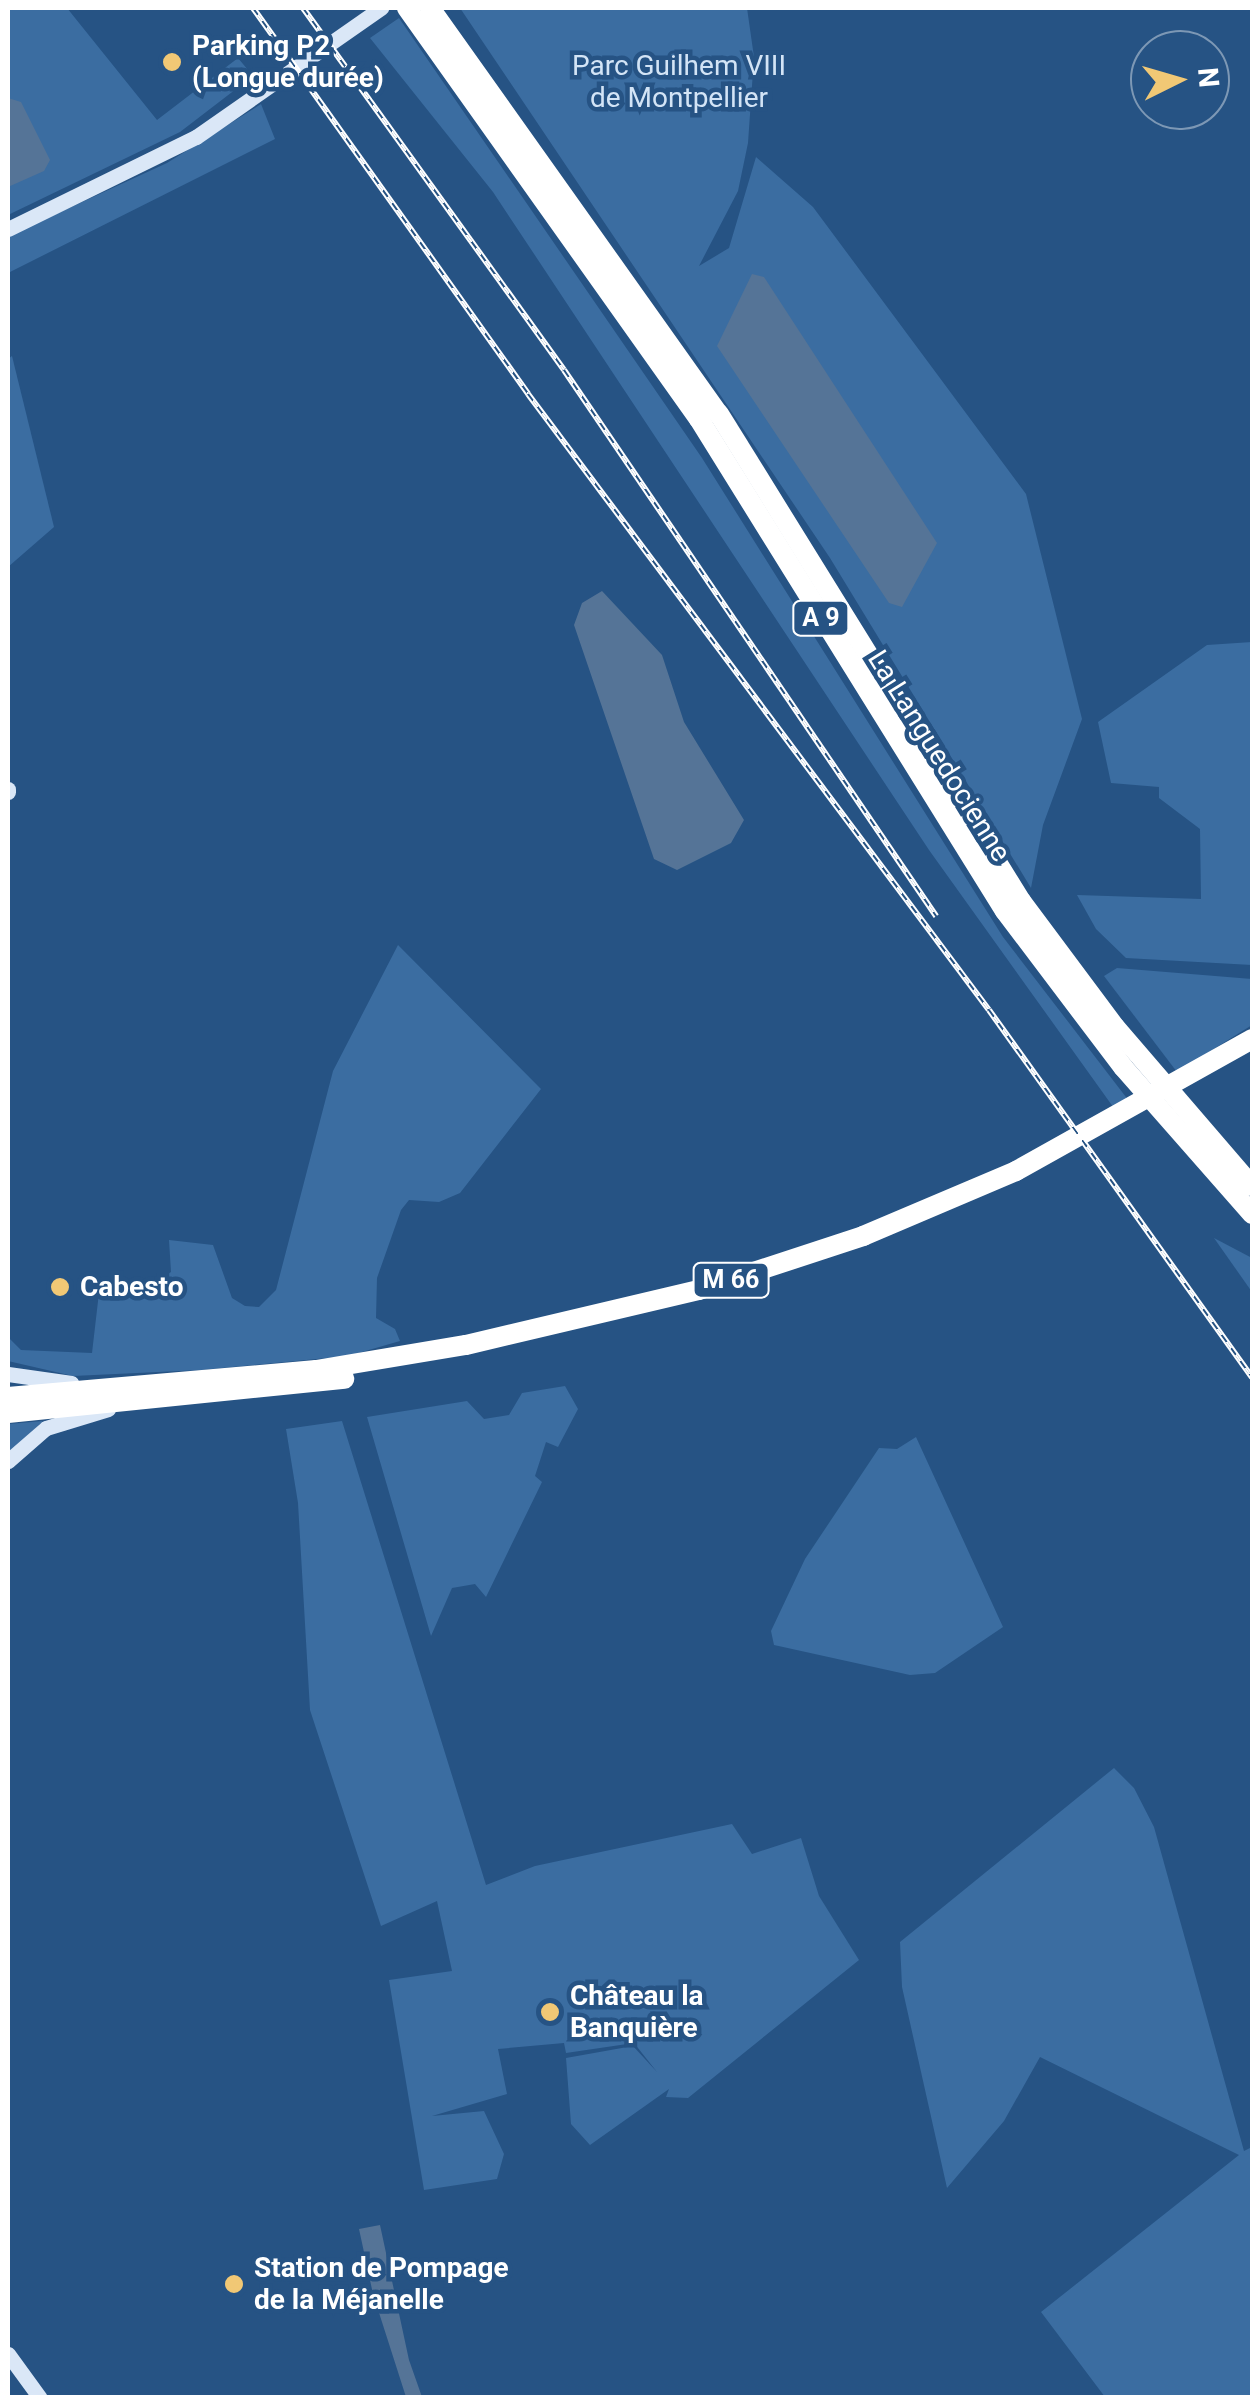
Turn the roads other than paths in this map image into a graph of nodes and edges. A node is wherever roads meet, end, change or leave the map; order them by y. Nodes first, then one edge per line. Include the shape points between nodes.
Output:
1 (381, 8) edge
2 (406, 8) edge
3 (430, 8) edge
4 (8, 229) edge
5 (1252, 1039) edge
6 (1252, 1054) edge
7 (1188, 1086) junction
8 (1072, 1151) junction
9 (1252, 1186) edge
10 (1252, 1214) edge
11 (8, 1374) edge
12 (144, 1387) junction
13 (8, 1397) edge
14 (124, 1404) junction
15 (8, 1413) edge
16 (8, 1460) edge
17 (8, 2354) edge
18 (40, 2398) edge

1 - 4 street via 157,158
2 - 10 highway, La Languedocienne / A 9 via 699,418 1005,911 1132,1078
3 - 9 highway, La Languedocienne / A 9 via 719,414 1021,900 1148,1068
5 - 7 highway, M 66
6 - 7 highway, M 66
7 - 8 highway, M 66
8 - 12 highway, M 66 via 863,1236 667,1298 430,1351
8 - 14 highway, M 66 via 869,1248 657,1315 394,1371
11 - 12 street, M 66 via 35,1383
12 - 13 highway, M 66
14 - 15 highway, M 66
14 - 16 street, M 66 via 46,1428
17 - 18 street

